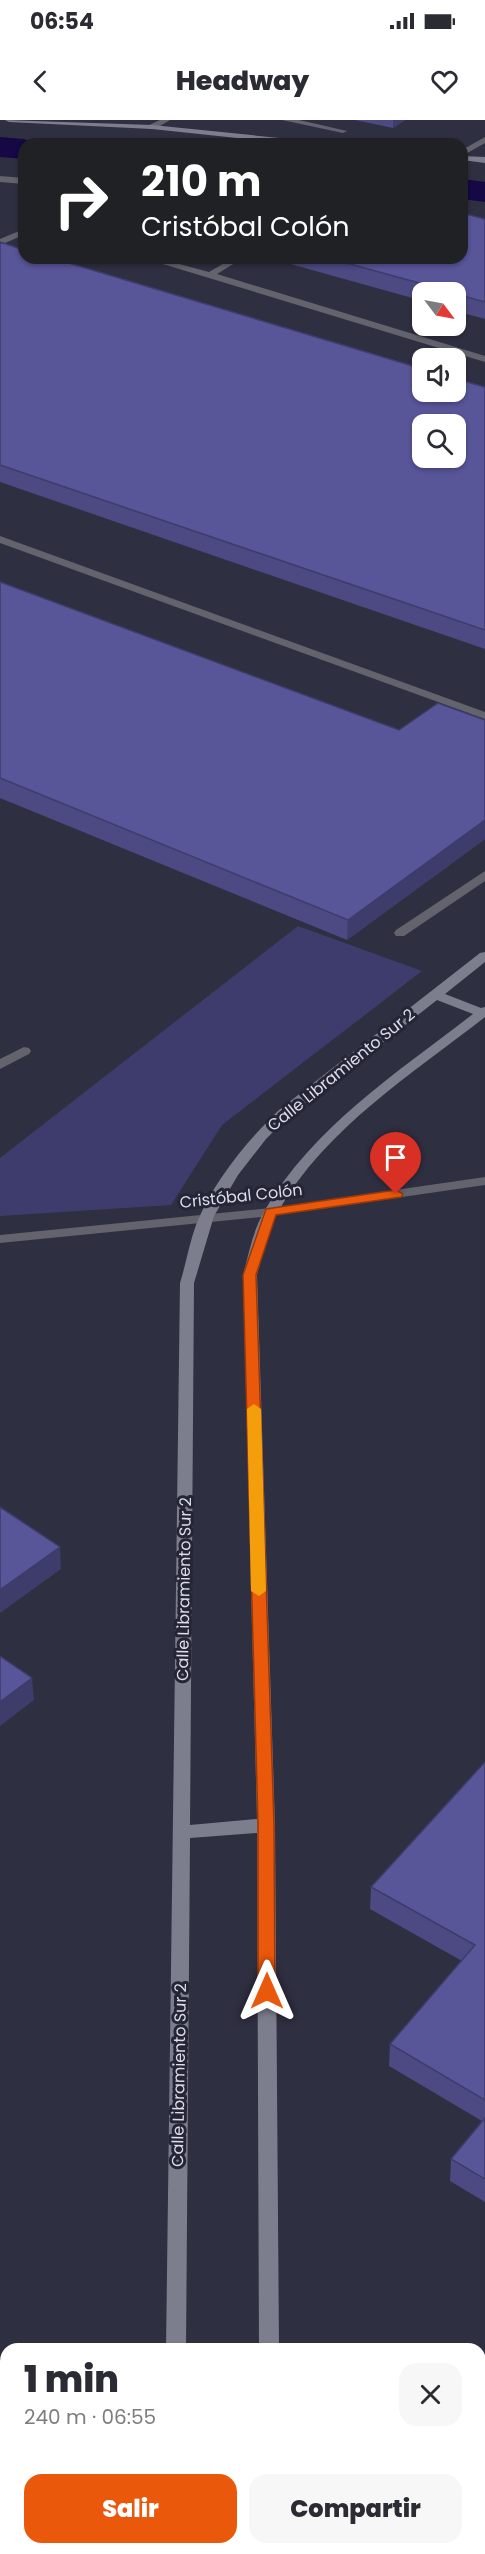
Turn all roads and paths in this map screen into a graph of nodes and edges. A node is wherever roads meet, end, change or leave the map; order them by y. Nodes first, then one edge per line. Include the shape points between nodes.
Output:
1 (9, 120) edge
2 (165, 120) edge
3 (286, 120) edge
4 (152, 127) junction
5 (343, 131) dead end
6 (261, 138) edge
7 (485, 139) edge
8 (468, 152) edge
9 (468, 157) edge
10 (485, 160) edge
11 (0, 179) edge
12 (18, 180) edge
13 (18, 234) edge
14 (0, 242) edge
15 (169, 264) edge
16 (229, 264) edge
17 (210, 275) junction
18 (485, 359) edge
19 (0, 539) edge
20 (485, 716) edge
21 (485, 875) edge
22 (400, 933) dead end
23 (485, 956) edge
24 (436, 995) junction
25 (483, 1012) edge
26 (24, 1051) dead end
27 (0, 1065) edge
28 (485, 1182) edge
29 (271, 1212) junction
30 (206, 1218) junction
31 (0, 1239) edge
32 (266, 1824) junction
33 (182, 1832) junction
34 (176, 2343) edge
35 (269, 2343) edge

1 - 4 main road
2 - 4 street
3 - 5 street
4 - 6 main road
7 - 8 street
9 - 10 main road
11 - 12 street
13 - 14 street
15 - 17 street
16 - 17 street
17 - 18 street
19 - 20 street
21 - 22 street
23 - 24 main road, Calle Libramiento Sur 2
24 - 25 main road
24 - 30 main road, Calle Libramiento Sur 2 via 258,1137
25 - 29 main road via 317,1150 298,1170
26 - 27 street
28 - 29 street, Cristóbal Colón
29 - 30 street, Cristóbal Colón
29 - 32 main road via 250,1275
30 - 31 street, Cristóbal Colón
30 - 33 main road, Calle Libramiento Sur 2 via 187,1283
32 - 33 main road
32 - 35 main road
33 - 34 main road, Calle Libramiento Sur 2

